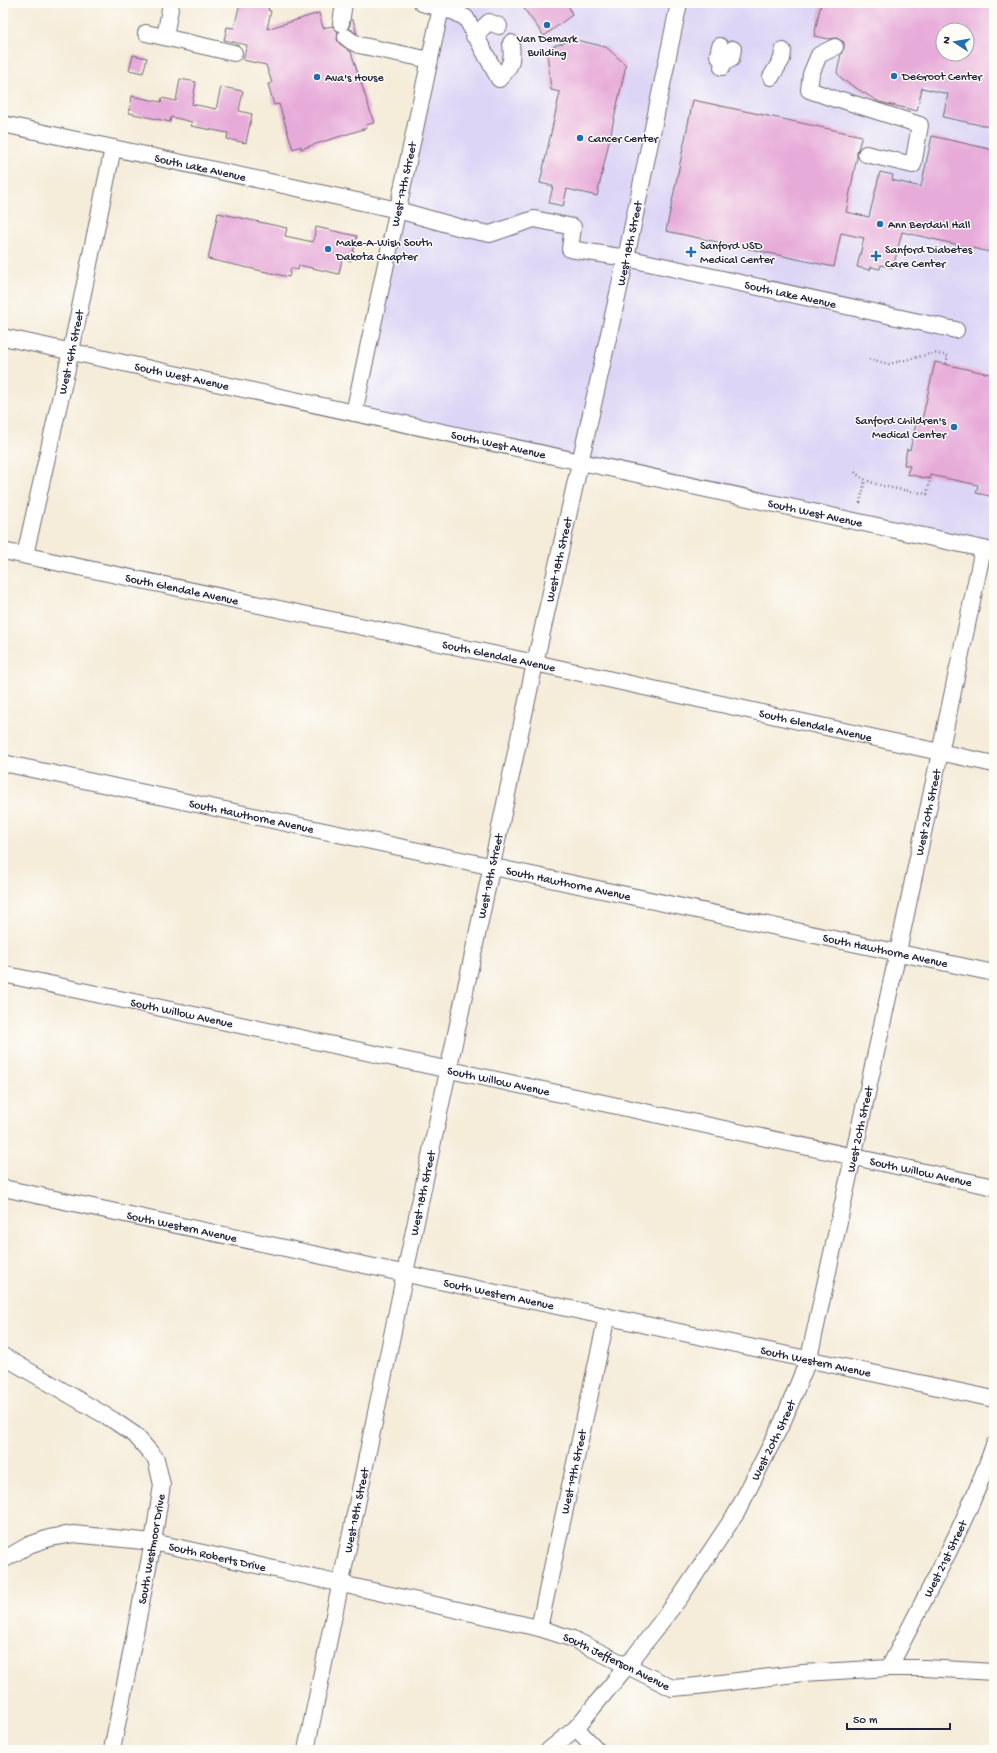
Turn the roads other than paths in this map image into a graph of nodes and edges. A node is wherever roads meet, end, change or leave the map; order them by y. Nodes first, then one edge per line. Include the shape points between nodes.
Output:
1 (171, 3) edge
2 (344, 3) edge
3 (422, 3) edge
4 (679, 3) edge
5 (441, 5) edge
6 (499, 26) dead end
7 (146, 33) dead end
8 (474, 36) junction
9 (164, 37) junction
10 (511, 43) dead end
11 (726, 47) dead end
12 (835, 47) dead end
13 (783, 51) dead end
14 (234, 53) dead end
15 (430, 60) junction
16 (722, 65) dead end
17 (770, 78) dead end
18 (3, 124) edge
19 (113, 148) junction
20 (866, 154) dead end
21 (398, 210) junction
22 (626, 258) junction
23 (956, 330) dead end
24 (3, 337) edge
25 (71, 351) junction
26 (354, 413) junction
27 (579, 461) junction
28 (989, 550) edge
29 (3, 551) edge
30 (25, 556) junction
31 (535, 663) junction
32 (940, 752) junction
33 (3, 763) edge
34 (994, 764) edge
35 (492, 866) junction
36 (898, 952) junction
37 (994, 973) edge
38 (3, 974) edge
39 (449, 1069) junction
40 (853, 1156) junction
41 (994, 1187) edge
42 (3, 1188) edge
43 (405, 1273) junction
44 (607, 1316) junction
45 (3, 1356) edge
46 (809, 1358) junction
47 (994, 1399) edge
48 (994, 1445) edge
49 (153, 1542) junction
50 (3, 1560) edge
51 (341, 1583) junction
52 (539, 1628) junction
53 (627, 1666) junction
54 (889, 1668) junction
55 (994, 1672) edge
56 (576, 1728) junction
57 (112, 1750) edge
58 (306, 1750) edge
59 (549, 1750) edge
60 (597, 1750) edge

1 - 9 street
2 - 15 street via 343,30 351,42
3 - 5 street
4 - 22 street, West 18th Street
5 - 8 street via 466,18
5 - 15 street, West 17th Street
6 - 8 street via 489,22
7 - 9 street
8 - 10 street via 499,79 510,67 513,56
9 - 14 street
11 - 16 street via 731,59
12 - 20 street via 820,55 811,74 808,90 920,125 913,165
13 - 17 street via 782,59
15 - 21 street, West 17th Street
18 - 19 street, South Lake Avenue
19 - 21 street, South Lake Avenue
19 - 25 street, West 16th Street
21 - 22 street, South Lake Avenue via 449,226 490,234 534,219 573,227 570,249
21 - 26 street, West 17th Street
22 - 23 street, South Lake Avenue
22 - 27 street, West 18th Street
24 - 25 street, South West Avenue
25 - 26 street, South West Avenue
25 - 30 street, West 16th Street
26 - 27 street, South West Avenue
27 - 28 street, South West Avenue
27 - 31 street, West 18th Street
28 - 32 street, West 20th Street
29 - 30 street, South Glendale Avenue
30 - 31 street, South Glendale Avenue
31 - 32 street, South Glendale Avenue
31 - 35 street, West 18th Street
32 - 34 street, South Glendale Avenue
32 - 36 street, West 20th Street
33 - 35 street, South Hawthorne Avenue
35 - 36 street, South Hawthorne Avenue
35 - 39 street, West 18th Street
36 - 37 street, South Hawthorne Avenue
36 - 40 street, West 20th Street
38 - 39 street, South Willow Avenue
39 - 40 street, South Willow Avenue
39 - 43 street, West 18th Street
40 - 41 street, South Willow Avenue
40 - 46 street, West 20th Street
42 - 43 street, South Western Avenue
43 - 44 street, South Western Avenue
43 - 51 street, West 18th Street
44 - 46 street, South Western Avenue
44 - 52 street, West 19th Street
45 - 49 street, South Westmoor Drive via 113,1420 135,1435 156,1459 162,1485
46 - 47 street, South Western Avenue
46 - 53 street, West 20th Street via 783,1421 736,1512 682,1596
48 - 54 street, West 21st Street via 944,1562
49 - 50 street, South Roberts Drive via 73,1534 29,1545
49 - 51 street, South Roberts Drive
49 - 57 street, South Westmoor Drive
51 - 52 street, South Jefferson Avenue
51 - 58 street, West 18th Street
52 - 53 street, South Jefferson Avenue via 573,1639
53 - 54 street, South Jefferson Avenue via 672,1688 803,1673
53 - 56 street, West 20th Street
54 - 55 street, South Jefferson Avenue
56 - 59 street, West 20th Street
56 - 60 street

